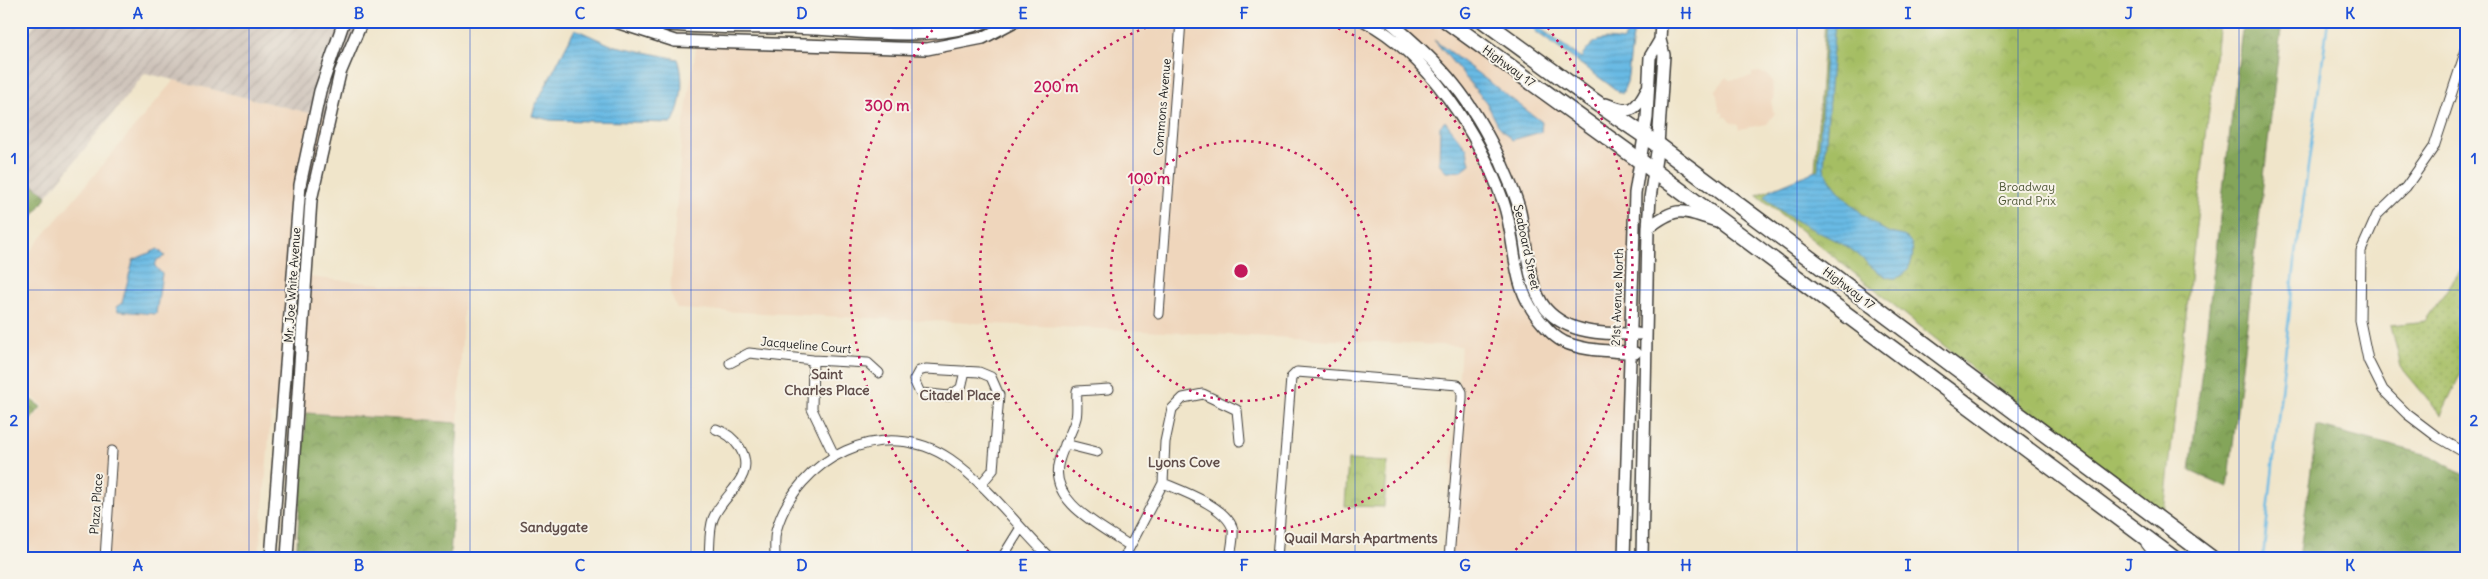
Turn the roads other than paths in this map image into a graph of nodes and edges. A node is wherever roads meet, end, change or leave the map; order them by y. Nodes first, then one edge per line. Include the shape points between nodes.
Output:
1 (344, 21) edge
2 (362, 21) edge
3 (613, 21) edge
4 (652, 21) edge
5 (988, 21) edge
6 (1016, 21) edge
7 (1181, 21) edge
8 (1365, 21) edge
9 (1389, 21) edge
10 (1447, 21) edge
11 (1484, 21) edge
12 (1661, 21) edge
13 (1660, 40) junction
14 (2467, 47) edge
15 (1649, 85) junction
16 (1588, 97) junction
17 (1644, 136) junction
18 (1658, 145) junction
19 (1640, 161) junction
20 (1654, 171) junction
21 (1724, 223) junction
22 (1648, 228) junction
23 (1159, 314) dead end
24 (1630, 334) junction
25 (1645, 334) junction
26 (1629, 352) junction
27 (1644, 354) junction
28 (813, 360) junction
29 (730, 363) dead end
30 (964, 371) junction
31 (879, 372) dead end
32 (1109, 389) dead end
33 (716, 429) dead end
34 (1240, 442) dead end
35 (1065, 444) junction
36 (112, 451) dead end
37 (1097, 452) dead end
38 (2467, 454) edge
39 (834, 455) junction
40 (1163, 483) junction
41 (981, 484) junction
42 (2127, 524) junction
43 (1020, 529) junction
44 (1130, 546) junction
45 (105, 558) edge
46 (271, 558) edge
47 (287, 558) edge
48 (709, 558) edge
49 (775, 558) edge
50 (1002, 558) edge
51 (1050, 558) edge
52 (1124, 558) edge
53 (1230, 558) edge
54 (1277, 558) edge
55 (1449, 558) edge
56 (1624, 558) edge
57 (1642, 558) edge
58 (2157, 558) edge
59 (2173, 558) edge
60 (2211, 558) edge

1 - 46 main road, Mr. Joe White Avenue via 320,91 300,184
2 - 47 main road, Mr. Joe White Avenue via 340,73 311,200
3 - 6 main road via 675,41 927,49 983,38
4 - 5 main road via 723,29 941,33
7 - 23 street, Commons Avenue
8 - 26 main road, Seaboard Street via 1400,46 1430,77 1457,109 1476,139 1504,203 1514,242 1519,286 1534,314 1563,342 1601,352
9 - 24 main road, Seaboard Street via 1440,65 1467,99 1489,136 1519,206 1533,288 1543,305 1559,321 1574,328 1597,333
10 - 19 highway, Highway 17
11 - 16 highway, Highway 17
12 - 13 main road, 21st Avenue North
13 - 15 main road, 21st Avenue North via 1650,58
13 - 18 main road, 21st Avenue North via 1664,55
14 - 38 street via 2434,147 2406,187 2376,215 2361,251 2360,321 2368,360 2383,390 2407,414
15 - 16 main road via 1641,101 1631,110 1625,111
15 - 17 main road, 21st Avenue North
16 - 17 highway, Highway 17
17 - 18 highway, Highway 17
17 - 19 main road, 21st Avenue North
18 - 20 main road, 21st Avenue North
18 - 60 highway, Highway 17
19 - 20 highway, Highway 17
19 - 24 main road, 21st Avenue North via 1635,193
20 - 21 highway, Highway 17
20 - 22 main road, 21st Avenue North
21 - 22 main road via 1683,210 1671,212
21 - 42 highway, Highway 17
22 - 25 main road, 21st Avenue North
24 - 25 main road, Seaboard Street
24 - 26 main road, 21st Avenue North
25 - 27 main road, 21st Avenue North
26 - 27 main road, Seaboard Street
26 - 56 main road, 21st Avenue North
27 - 57 main road, 21st Avenue North
28 - 29 street, Jacqueline Court via 749,353
28 - 31 street, Jacqueline Court via 868,363
28 - 39 street via 812,409
30 - 30 street via 961,388 949,396 920,392 914,380 920,371 926,369
30 - 41 street via 991,377 999,395 993,470
32 - 35 street via 1077,391 1076,417
33 - 48 street via 726,432 734,440 745,460 743,477 712,521
34 - 40 street via 1237,410 1204,394 1183,398 1172,409 1165,442
35 - 37 street
35 - 44 street via 1057,474 1067,500
36 - 45 street, Plaza Place
39 - 41 street via 870,442 916,444 950,459
39 - 49 street via 803,480 784,508 776,533
40 - 44 street
40 - 53 street via 1196,497 1224,515 1233,530
41 - 43 street
42 - 58 street
42 - 59 highway, Highway 17
43 - 50 street
43 - 51 street
44 - 52 street
54 - 55 street via 1291,378 1297,372 1458,385 1462,398

